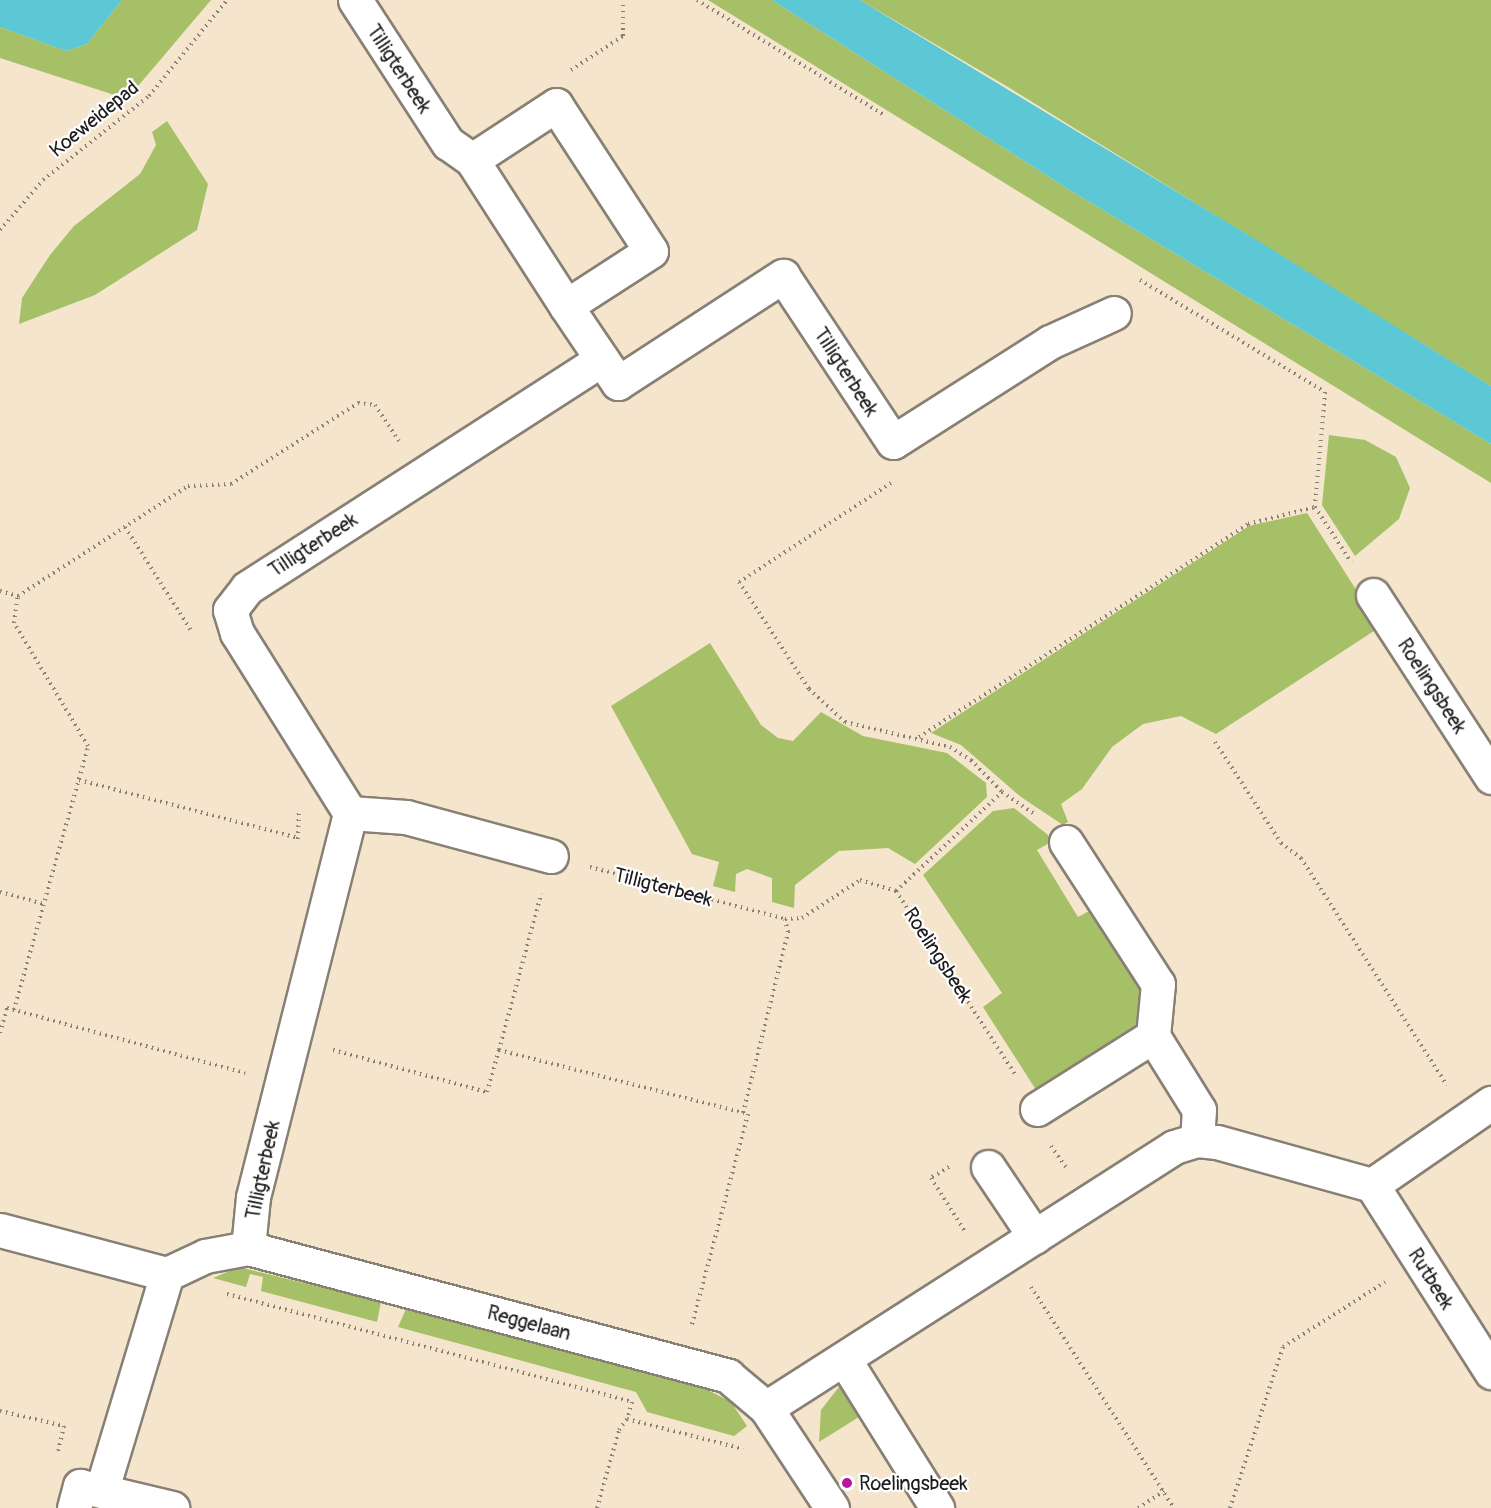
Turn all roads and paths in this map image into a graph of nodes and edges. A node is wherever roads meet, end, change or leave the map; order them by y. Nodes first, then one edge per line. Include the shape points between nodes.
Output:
1 (227, 0) edge
2 (355, 0) edge
3 (623, 0) edge
4 (697, 0) edge
5 (556, 105) junction
6 (884, 115) dead end
7 (472, 160) junction
8 (0, 230) edge
9 (566, 306) junction
10 (1114, 313) joint
11 (602, 359) junction
12 (893, 442) junction
13 (421, 476) junction
14 (1314, 507) junction
15 (0, 591) edge
16 (1373, 595) joint
17 (18, 596) junction
18 (919, 737) junction
19 (1215, 742) dead end
20 (1491, 777) edge
21 (79, 780) junction
22 (1002, 792) junction
23 (350, 813) junction
24 (1066, 842) joint
25 (551, 856) junction
26 (896, 891) junction
27 (0, 892) edge
28 (44, 904) junction
29 (802, 918) joint
30 (785, 919) junction
31 (14, 1010) junction
32 (0, 1033) edge
33 (1153, 1036) junction
34 (499, 1050) junction
35 (291, 1052) junction
36 (283, 1084) junction
37 (1037, 1109) junction
38 (1480, 1111) edge
39 (743, 1113) junction
40 (1197, 1140) junction
41 (988, 1167) dead end
42 (1372, 1185) junction
43 (1088, 1203) junction
44 (0, 1230) edge
45 (1022, 1245) junction
46 (248, 1248) junction
47 (1419, 1260) junction
48 (167, 1274) junction
49 (216, 1291) dead end
50 (844, 1359) junction
51 (682, 1363) junction
52 (1491, 1372) edge
53 (0, 1411) edge
54 (773, 1417) junction
55 (627, 1419) junction
56 (1164, 1491) junction
57 (85, 1494) edge
58 (172, 1508) edge
59 (597, 1508) edge
60 (832, 1508) edge
61 (937, 1508) edge
62 (1138, 1508) edge
63 (1174, 1508) edge
64 (1230, 1508) edge

1 - 8 path, Koeweidepad via 149,96 43,180
2 - 7 street, Tilligterbeek via 448,143
3 - 5 path via 623,36 565,74
4 - 6 path
5 - 7 street
5 - 9 street via 651,251
7 - 9 street, Tilligterbeek
9 - 11 street, Tilligterbeek
10 - 12 street via 1050,342
10 - 14 path via 1133,275 1325,392
11 - 12 street, Tilligterbeek via 618,383 783,276
11 - 13 street, Tilligterbeek
12 - 18 path via 897,479 739,582 826,707 864,730
13 - 17 path via 375,405 358,403 231,484 188,486
13 - 23 street, Tilligterbeek via 247,588 230,610 237,633
14 - 16 path
14 - 18 path via 1248,524
15 - 17 path
16 - 20 street, Roelingsbeek
17 - 21 path via 14,623 88,746
18 - 22 path via 971,760
19 - 38 path via 1281,843 1301,858
21 - 23 path via 298,839
21 - 28 path
22 - 24 path
22 - 26 path
23 - 25 street via 406,818
23 - 35 street, Tilligterbeek
24 - 33 street via 1158,984
25 - 30 path, Tilligterbeek
25 - 34 path
26 - 29 path, Roelingsbeek via 860,880
26 - 37 path, Roelingsbeek
27 - 28 path
28 - 31 path
29 - 30 path, Tilligterbeek
30 - 39 path via 788,932
31 - 32 path via 7,1008
31 - 36 path
33 - 37 street
33 - 40 street via 1199,1110
34 - 35 path via 487,1092 331,1049
34 - 39 path
35 - 36 street, Tilligterbeek
36 - 46 street, Tilligterbeek via 253,1197
37 - 43 path, Roelingsbeek via 1040,1128
38 - 42 street
39 - 51 path via 748,1114
40 - 42 street
40 - 43 street via 1174,1147
41 - 45 street
42 - 47 street, Rutbeek
43 - 45 street
44 - 48 street
45 - 50 street
45 - 56 path
46 - 48 street, Reggelaan via 205,1256
46 - 51 street, Reggelaan
47 - 52 street, Rutbeek
47 - 64 path via 1283,1347
48 - 57 street
49 - 55 path via 632,1402
50 - 54 street
50 - 61 street
51 - 54 street, Reggelaan via 728,1376
53 - 57 path via 64,1426 57,1459 72,1463
54 - 55 path via 743,1449
54 - 60 street, Reggelaan
55 - 59 path via 618,1430
56 - 62 path
56 - 63 path
57 - 58 street

